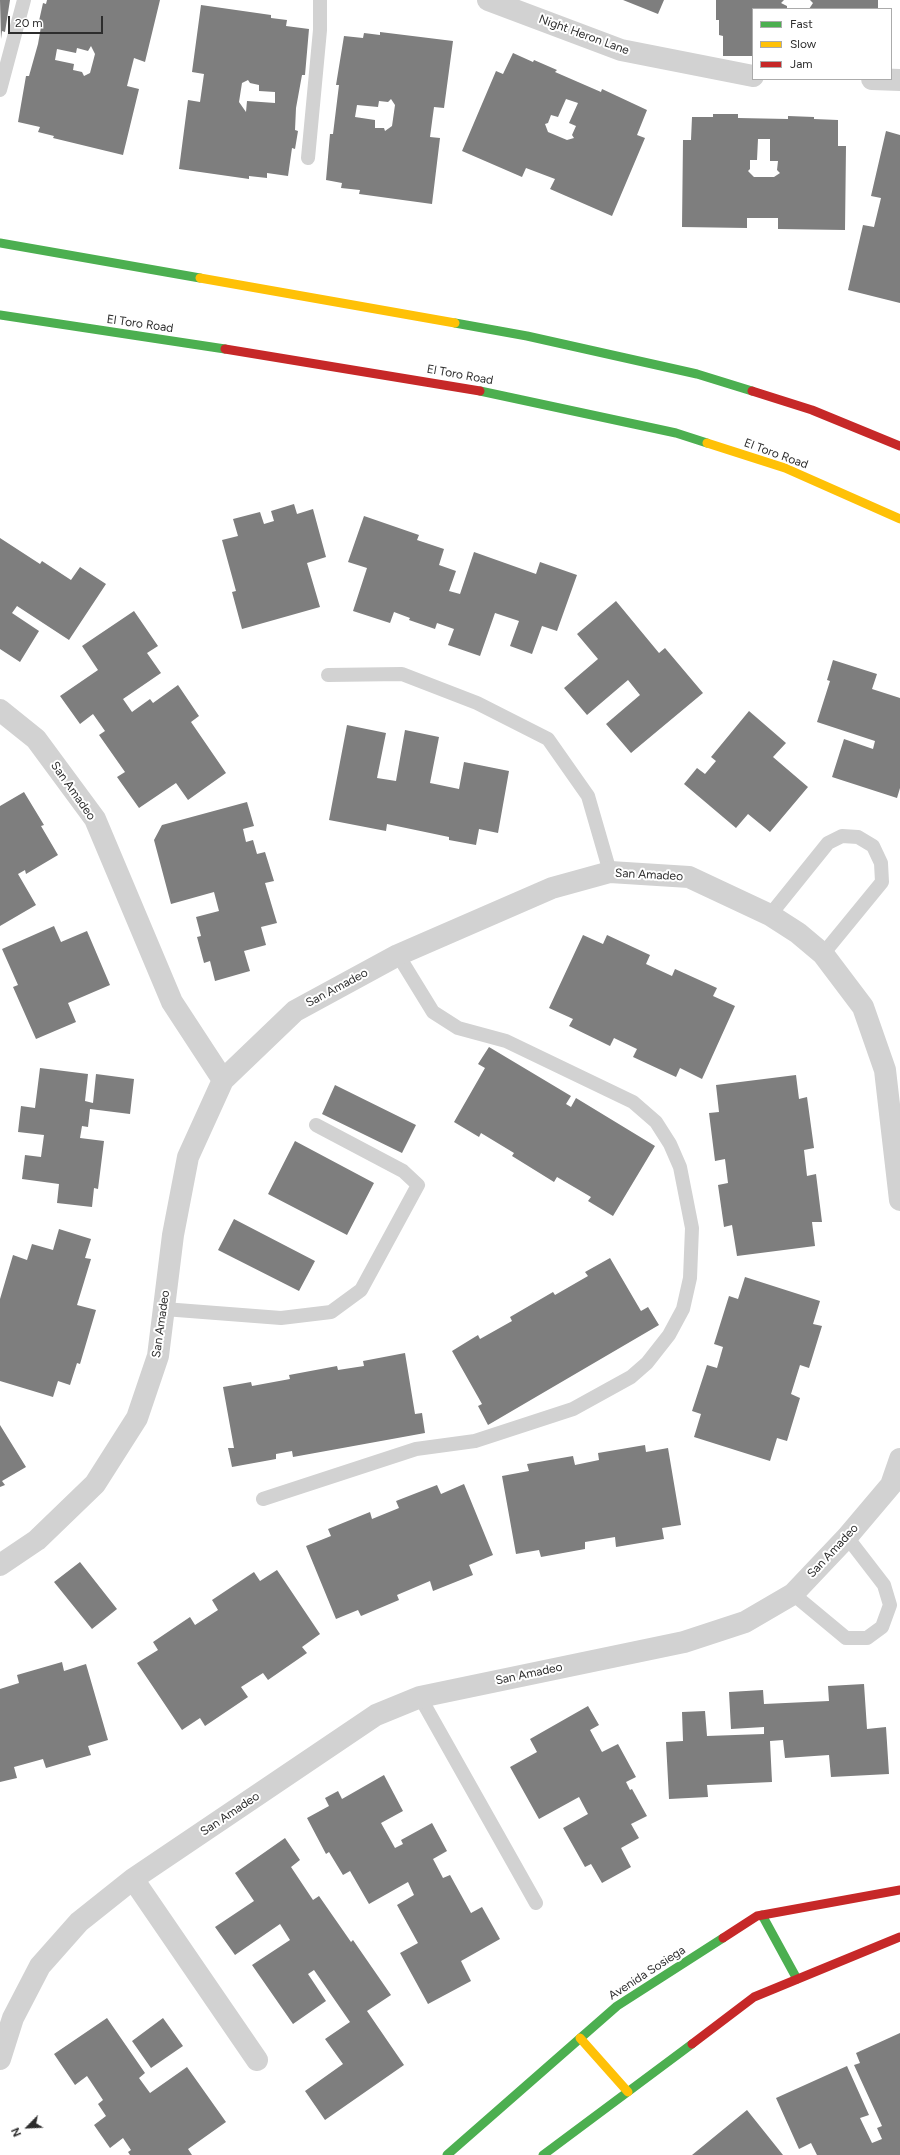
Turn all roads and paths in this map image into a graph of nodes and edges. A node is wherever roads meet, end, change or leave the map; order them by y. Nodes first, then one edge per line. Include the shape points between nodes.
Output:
1 (24, 0) edge
2 (320, 0) edge
3 (488, 0) edge
4 (517, 5) edge
5 (752, 76) edge
6 (0, 90) edge
7 (308, 158) dead end
8 (0, 242) edge
9 (0, 315) edge
10 (900, 446) edge
11 (900, 519) edge
12 (328, 675) dead end
13 (0, 710) edge
14 (610, 872) junction
15 (770, 915) junction
16 (823, 954) junction
17 (398, 955) junction
18 (223, 1080) junction
19 (316, 1125) dead end
20 (900, 1200) edge
21 (164, 1309) junction
22 (900, 1459) edge
23 (263, 1499) dead end
24 (847, 1537) junction
25 (0, 1565) edge
26 (793, 1594) junction
27 (420, 1697) junction
28 (133, 1879) junction
29 (900, 1890) edge
30 (536, 1903) dead end
31 (762, 1915) junction
32 (900, 1937) edge
33 (797, 1979) junction
34 (580, 2038) junction
35 (0, 2059) edge
36 (257, 2060) dead end
37 (628, 2092) junction
38 (448, 2155) edge
39 (543, 2155) edge

1 - 6 lane
2 - 7 lane via 320,30
3 - 4 street, Night Heron Lane
4 - 5 street, Night Heron Lane via 621,50
8 - 10 main road via 527,336 682,370 812,410
9 - 11 main road, El Toro Road via 315,362 510,396 676,433 785,468
12 - 14 lane via 402,674 477,703 548,739 588,796
13 - 18 street, San Amadeo via 36,739 94,819 172,1002
14 - 15 street, San Amadeo via 689,877
14 - 17 street, San Amadeo via 552,888
15 - 16 street, San Amadeo via 798,933
15 - 16 lane via 828,843 842,836 850,836 858,837 873,846 881,863 882,882
16 - 20 street, San Amadeo via 863,1007 885,1070
17 - 18 street, San Amadeo via 294,1011
17 - 23 lane via 433,1012 458,1028 506,1041 634,1102 656,1122 680,1167 692,1228 690,1278 683,1309 669,1335 647,1363 630,1377 573,1409 475,1441 416,1449
18 - 21 street, San Amadeo via 188,1157 173,1235
19 - 21 lane via 403,1171 418,1185 362,1290 331,1312 281,1318
21 - 25 street, San Amadeo via 158,1356 137,1418 95,1484 37,1540
22 - 24 street, San Amadeo via 891,1485
24 - 26 street, San Amadeo
24 - 26 lane via 884,1586 890,1604 882,1627 867,1638 846,1638
26 - 27 street, San Amadeo via 745,1622 684,1642
27 - 28 street, San Amadeo via 376,1715
27 - 30 lane
28 - 35 street, San Amadeo via 79,1922 40,1966 13,2018
28 - 36 street
29 - 31 main road, Avenida Sosiega
31 - 33 main road
31 - 34 main road, Avenida Sosiega via 756,1916 617,2006
32 - 33 main road
33 - 37 main road via 754,1997
34 - 37 main road
34 - 38 main road, Avenida Sosiega
37 - 39 main road

